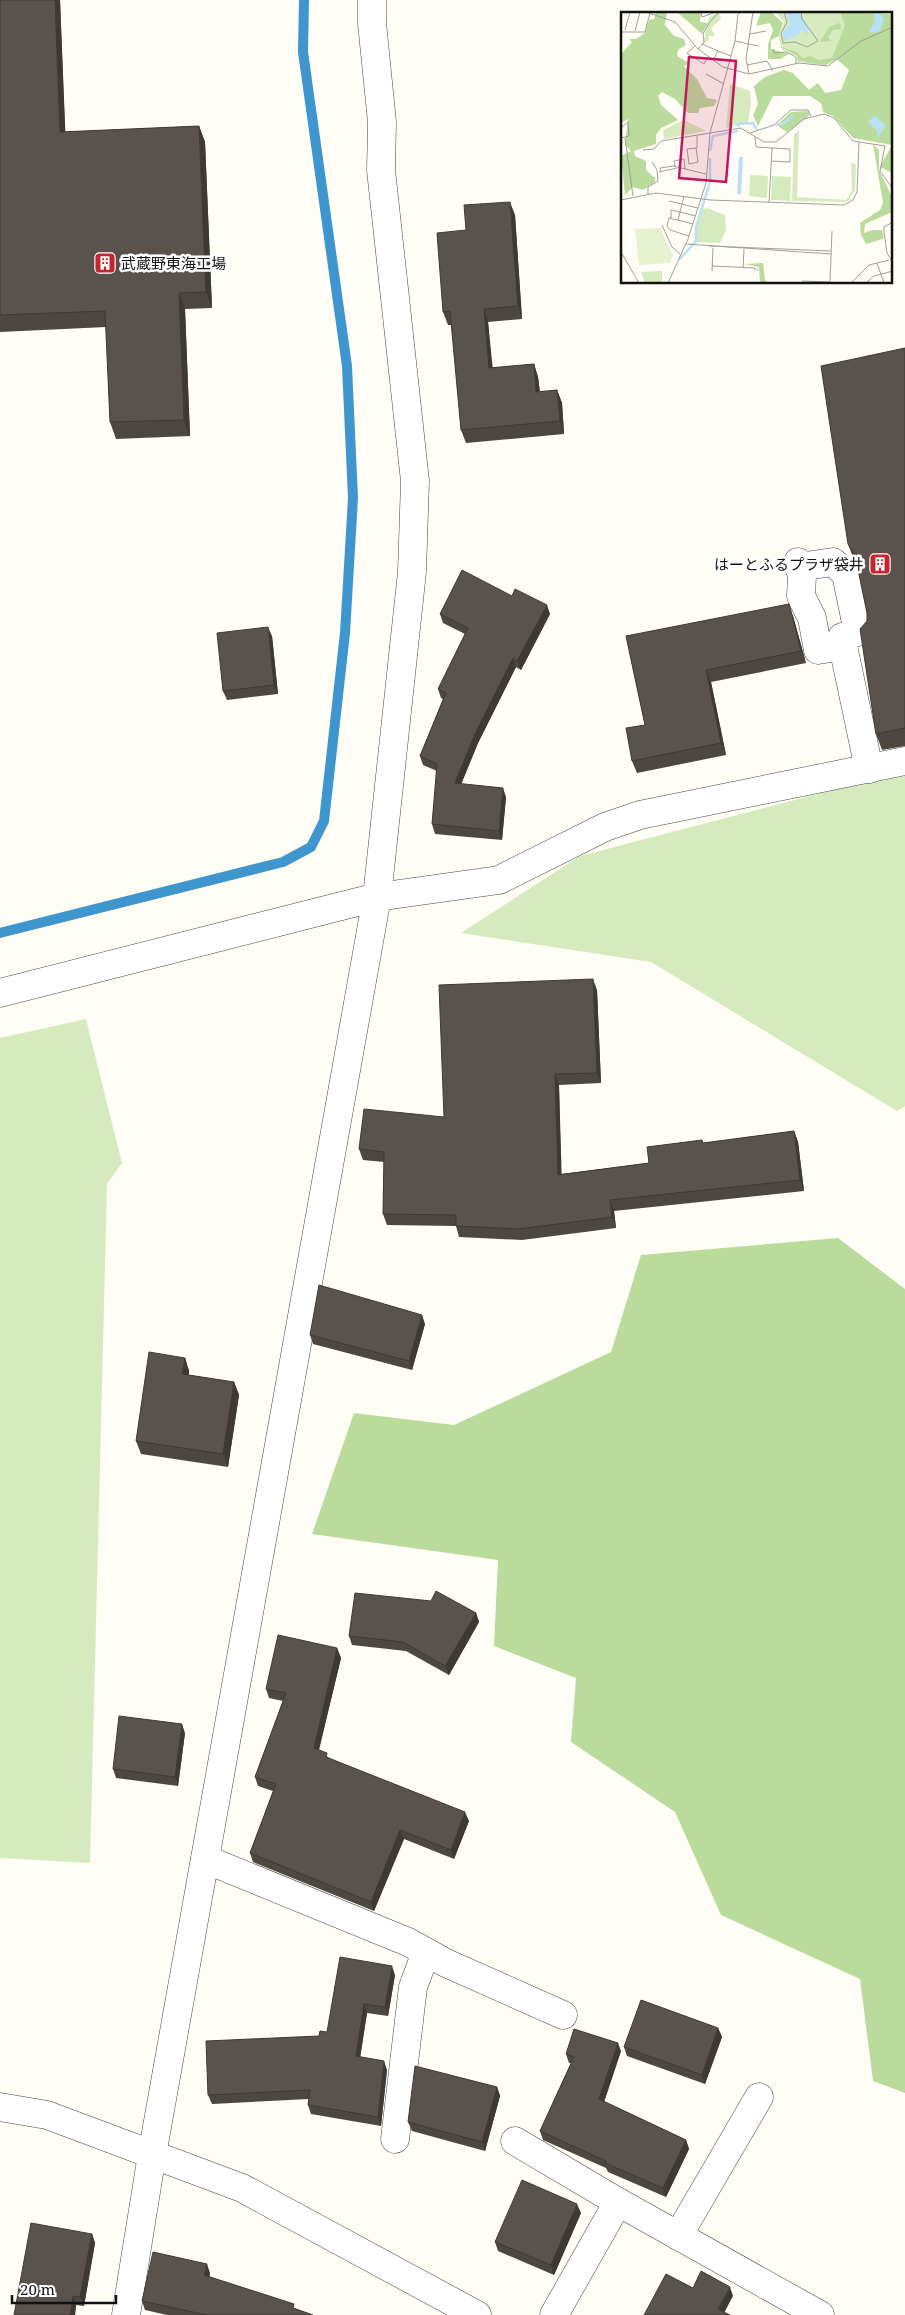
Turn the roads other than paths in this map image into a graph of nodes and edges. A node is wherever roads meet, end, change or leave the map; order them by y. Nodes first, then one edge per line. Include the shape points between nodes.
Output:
1 (372, 0) edge
2 (843, 646) junction
3 (905, 761) edge
4 (869, 768) junction
5 (377, 898) junction
6 (0, 993) edge
7 (205, 1859) junction
8 (426, 1952) junction
9 (563, 2015) dead end
10 (759, 2097) dead end
11 (0, 2107) edge
12 (394, 2138) dead end
13 (515, 2141) dead end
14 (152, 2155) junction
15 (618, 2202) junction
16 (678, 2236) junction
17 (126, 2315) edge
18 (478, 2315) edge
19 (554, 2315) edge
20 (820, 2315) edge

1 - 5 street via 382,122 381,170 415,481 412,572
2 - 2 street via 842,637 858,632 846,574 833,562 799,564 801,596 812,618 818,650
2 - 4 street
3 - 4 street
4 - 5 street via 640,815 605,827 499,880
5 - 6 street
5 - 7 street
7 - 8 street
7 - 14 street
8 - 9 street
8 - 12 street via 413,1987
10 - 16 street
11 - 14 street via 47,2115
13 - 15 street
14 - 17 street
14 - 18 street via 242,2188
15 - 16 street
15 - 19 street
16 - 20 street

